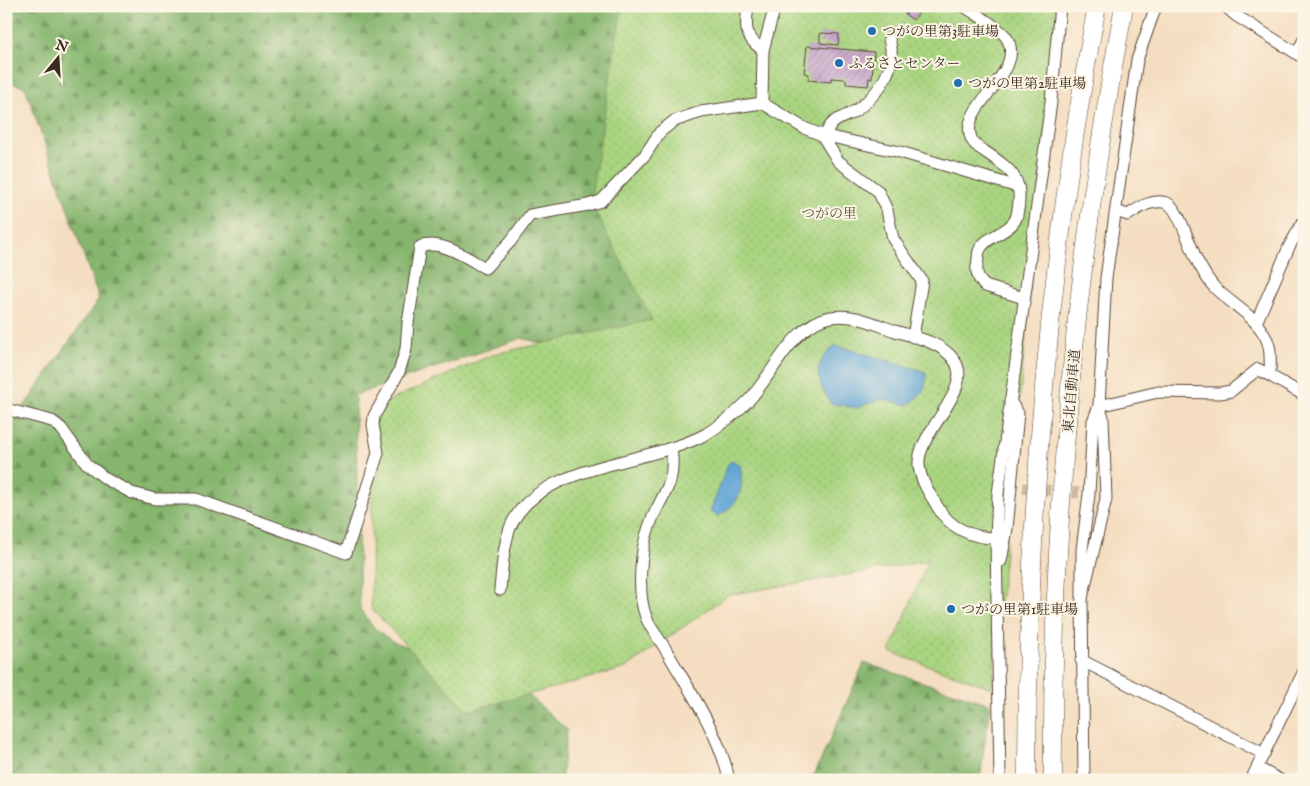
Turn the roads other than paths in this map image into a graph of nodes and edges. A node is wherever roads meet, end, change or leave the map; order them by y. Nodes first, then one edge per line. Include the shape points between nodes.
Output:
1 (748, 6) edge
2 (775, 6) edge
3 (964, 6) edge
4 (1060, 6) edge
5 (1097, 6) edge
6 (1124, 6) edge
7 (1156, 6) edge
8 (1225, 6) edge
9 (889, 39) dead end
10 (1304, 39) edge
11 (763, 50) junction
12 (1301, 56) edge
13 (762, 103) junction
14 (824, 135) junction
15 (1018, 187) junction
16 (1116, 211) junction
17 (1304, 220) edge
18 (1024, 298) junction
19 (1256, 323) junction
20 (913, 337) junction
21 (1270, 375) junction
22 (1304, 395) edge
23 (1010, 402) junction
24 (1098, 406) junction
25 (6, 408) edge
26 (671, 448) junction
27 (996, 538) junction
28 (997, 584) junction
29 (500, 590) dead end
30 (1082, 598) junction
31 (1082, 660) junction
32 (1304, 671) edge
33 (1264, 754) junction
34 (1258, 768) junction
35 (729, 780) edge
36 (1000, 780) edge
37 (1027, 780) edge
38 (1053, 780) edge
39 (1084, 780) edge
40 (1251, 780) edge
41 (1280, 780) edge

1 - 11 street via 748,36
2 - 11 street
3 - 15 street via 1005,35 1010,45 1012,54 1008,64 974,115 970,131 971,140 977,146 1011,169
4 - 18 street via 1051,102
5 - 37 highway, 東北自動車道 via 1059,246 1046,372 1030,616
6 - 38 highway, 東北自動車道 via 1085,252 1072,375 1059,550
7 - 16 street via 1137,60
8 - 12 street
9 - 14 street via 892,50 886,79 881,87 859,109 834,121
10 - 12 street
11 - 13 street
13 - 14 street via 804,128
13 - 25 street via 701,112 674,121 660,132 645,155 601,201 530,215 485,268 439,246 428,244 420,247 406,349 399,372 374,416 372,425 378,453 346,553 196,499 155,498 132,493 87,464 61,428 52,421
14 - 15 street via 961,168
14 - 20 street via 838,161 878,190 887,210 893,239 922,281
15 - 18 street via 1016,218 980,250 976,270 985,286
16 - 19 street via 1128,215 1153,202 1169,203 1181,221 1196,260 1215,288
16 - 24 street via 1106,278
17 - 19 street
18 - 23 street
19 - 21 street via 1267,339
20 - 26 street via 845,316 816,322 801,333 748,401 706,434
20 - 27 street via 941,347 955,361 958,378 944,410 923,444 918,464 922,481 944,518 962,531 983,538
21 - 22 street
21 - 24 street via 1258,369 1231,391 1220,393 1158,392
23 - 27 street
23 - 28 street via 1018,413 1017,488
24 - 30 street via 1093,421 1084,494
24 - 30 street via 1103,417 1106,499
26 - 29 street via 577,474 535,494 521,508 511,527 504,550
26 - 35 street via 674,468 665,496 648,527 640,576 646,617 700,710 726,763
27 - 28 street
28 - 36 street
30 - 31 street
31 - 33 street
31 - 39 street
32 - 33 street
33 - 34 street
34 - 40 street
34 - 41 street

